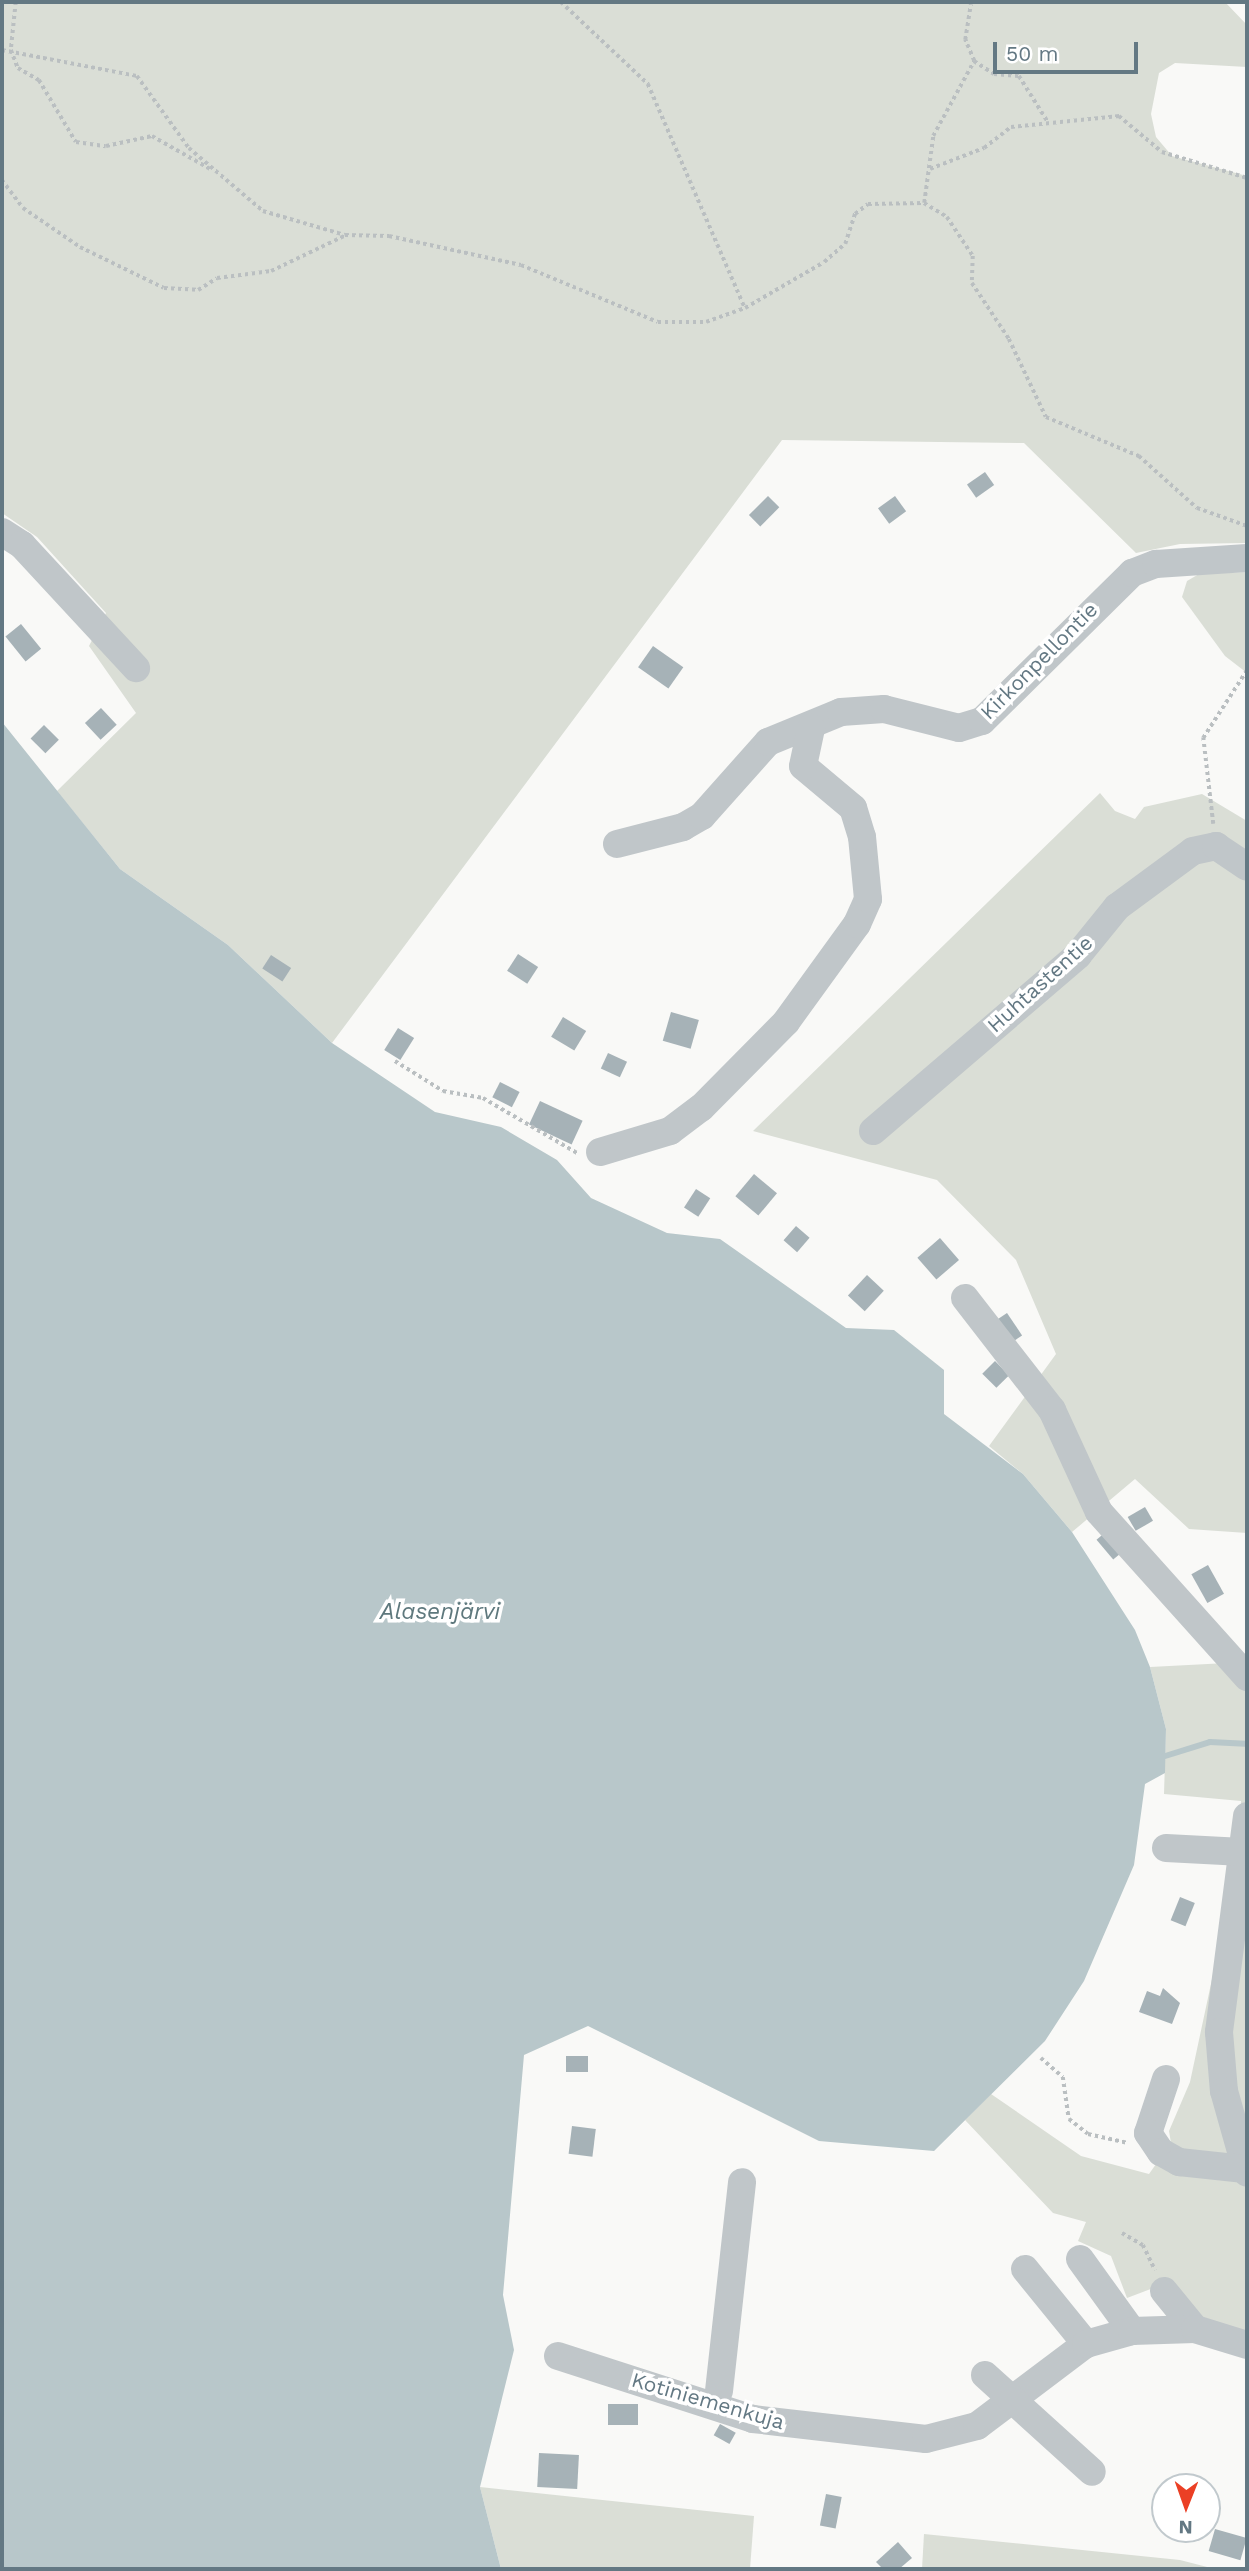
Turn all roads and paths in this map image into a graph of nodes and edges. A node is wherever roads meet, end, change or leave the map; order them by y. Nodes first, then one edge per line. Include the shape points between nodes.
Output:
1 (16, 2) edge
2 (561, 2) edge
3 (971, 4) dead end
4 (2, 50) edge
5 (11, 50) junction
6 (974, 61) junction
7 (1048, 122) junction
8 (930, 169) junction
9 (217, 172) junction
10 (1247, 178) edge
11 (2, 180) edge
12 (924, 203) junction
13 (345, 235) junction
14 (745, 308) junction
15 (1247, 526) edge
16 (2, 532) edge
17 (1247, 558) edge
18 (136, 668) dead end
19 (1247, 670) edge
20 (811, 728) junction
21 (617, 844) dead end
22 (1216, 846) junction
23 (1247, 867) edge
24 (395, 1061) dead end
25 (873, 1131) dead end
26 (600, 1152) joint
27 (965, 1298) dead end
28 (1247, 1677) edge
29 (1247, 1816) edge
30 (1166, 1848) dead end
31 (1242, 1852) junction
32 (1041, 2058) dead end
33 (1166, 2079) dead end
34 (1161, 2152) junction
35 (1246, 2171) edge
36 (742, 2182) dead end
37 (1122, 2233) dead end
38 (1080, 2259) dead end
39 (1025, 2269) dead end
40 (1164, 2291) joint
41 (1195, 2329) junction
42 (1132, 2332) junction
43 (1086, 2344) junction
44 (1247, 2345) edge
45 (558, 2356) dead end
46 (985, 2375) dead end
47 (719, 2390) dead end
48 (1015, 2397) junction
49 (1092, 2472) dead end

1 - 5 path
2 - 14 path via 648,84
3 - 6 path via 965,40
4 - 5 path
5 - 9 path via 137,76 188,148
5 - 9 path via 18,68 39,80 76,142 106,146 152,136
6 - 7 path via 994,74 1019,76
6 - 8 path via 933,136
7 - 8 path via 1012,127 984,148
7 - 10 path via 1119,116 1162,152
8 - 12 path
9 - 13 path via 263,211
11 - 13 path via 23,208 80,247 164,288 198,290 217,278 271,271
12 - 14 path via 868,204 855,214 845,244 824,262
12 - 15 path via 947,217 973,257 972,283 1009,339 1046,417 1139,456 1197,508
13 - 14 path via 389,236 522,265 658,323 706,322
16 - 18 street via 22,545
17 - 20 street, Kirkonpellontie via 1156,564 1132,573 982,722 937,727 863,707
19 - 22 path via 1203,738
20 - 21 street, Kirkonpellontie via 768,742 692,821
20 - 26 street via 803,766 853,808 862,837 868,899 857,924 786,1022 701,1108 670,1131
22 - 23 street
22 - 25 street, Huhtastentie via 1193,851 1117,908 1078,955
24 - 26 path via 443,1091 483,1098 560,1147
27 - 28 street via 1052,1410 1099,1512
29 - 31 street
30 - 31 street
31 - 35 street via 1219,2032 1224,2091
32 - 34 path via 1063,2077 1069,2119 1088,2134
33 - 34 street via 1148,2133
34 - 35 street via 1179,2162
36 - 47 street
37 - 40 path via 1143,2245
38 - 42 street
39 - 43 street
40 - 41 street
41 - 42 street, Kotiniemenkuja
41 - 44 street, Kotiniemenkuja
42 - 43 street, Kotiniemenkuja
43 - 48 street, Kotiniemenkuja
45 - 48 street, Kotiniemenkuja via 753,2419 821,2431 940,2436 977,2426
46 - 48 street via 1000,2394
48 - 49 street

